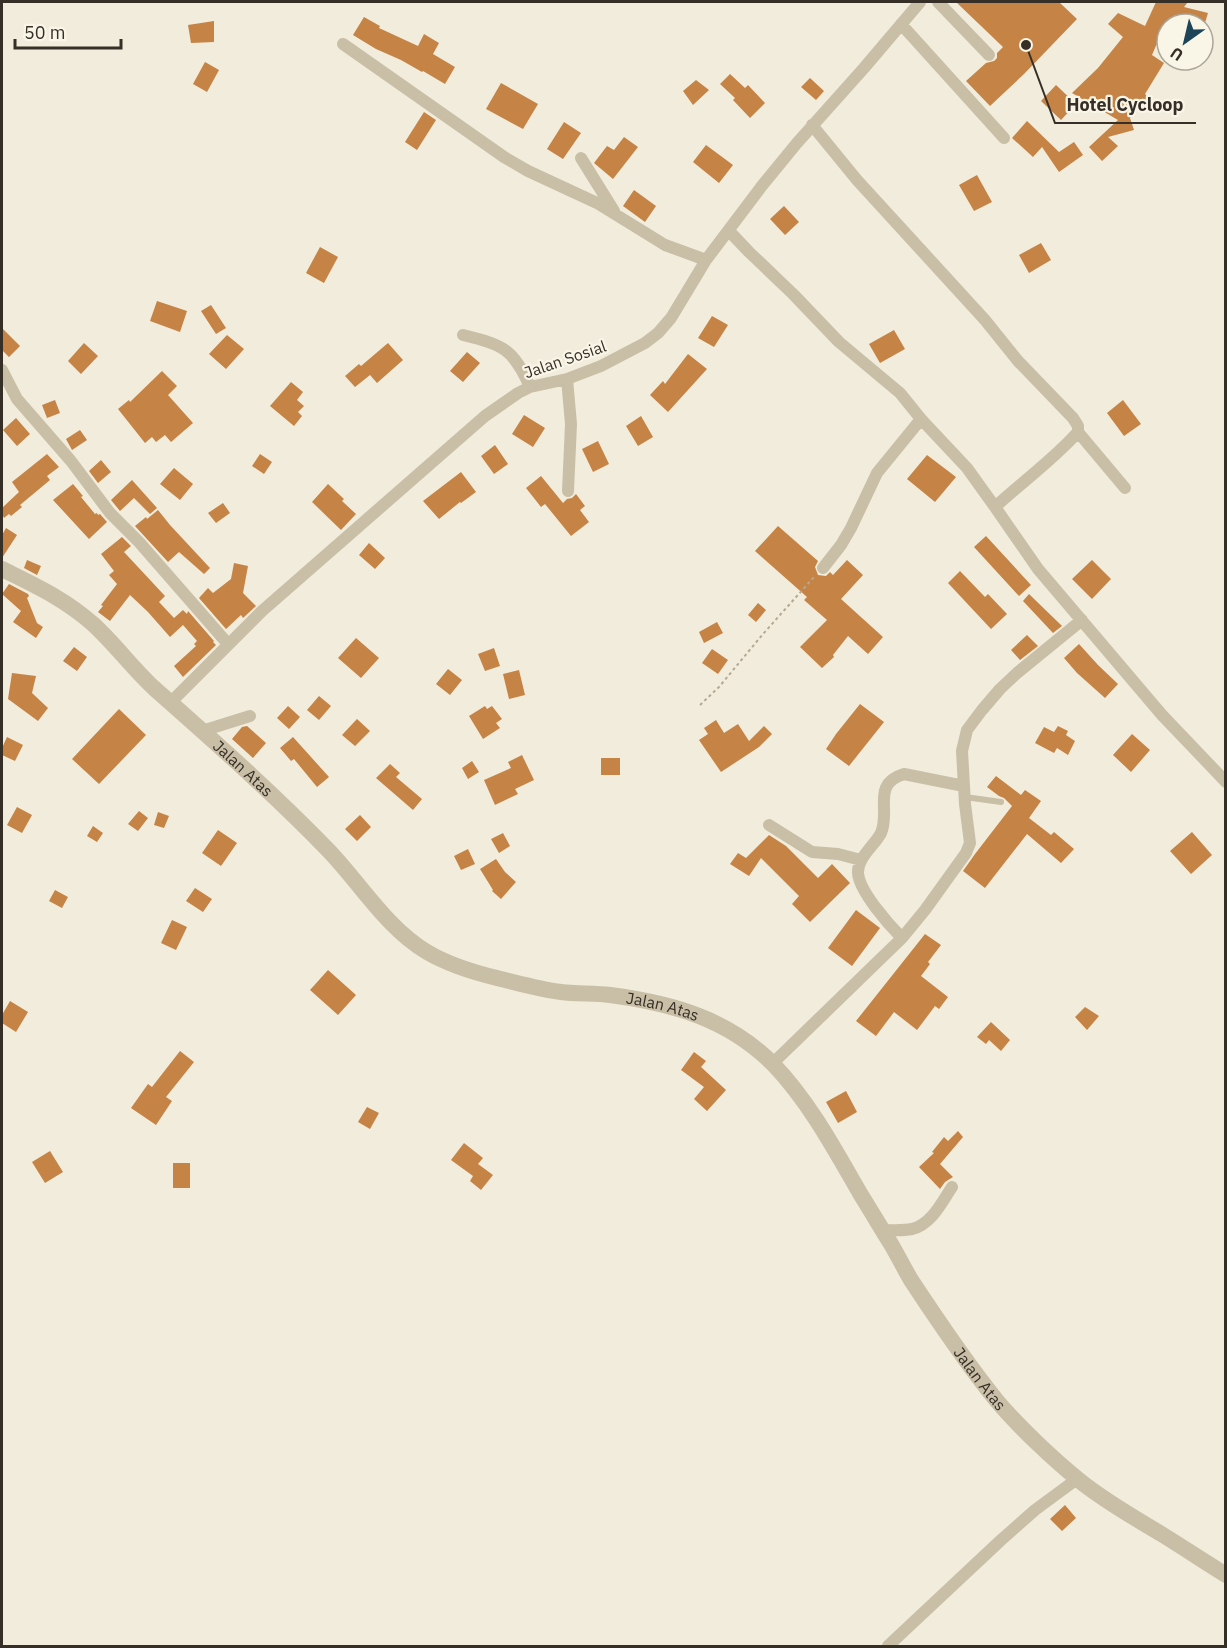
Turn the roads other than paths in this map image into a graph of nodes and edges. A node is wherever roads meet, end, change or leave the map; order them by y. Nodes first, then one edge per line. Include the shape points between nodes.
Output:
1 (920, 2) edge
2 (938, 2) edge
3 (901, 24) junction
4 (343, 44) dead end
5 (989, 55) dead end
6 (812, 125) junction
7 (1004, 138) dead end
8 (581, 158) dead end
9 (616, 214) junction
10 (729, 231) junction
11 (706, 260) junction
12 (463, 335) dead end
13 (2, 370) edge
14 (567, 379) junction
15 (530, 387) junction
16 (921, 419) junction
17 (1078, 432) junction
18 (1125, 488) dead end
19 (568, 491) dead end
20 (995, 507) junction
21 (2, 568) edge
22 (823, 568) road end
23 (1082, 620) junction
24 (228, 645) junction
25 (170, 703) junction
26 (250, 716) dead end
27 (202, 731) junction
28 (1226, 782) edge
29 (964, 791) junction
30 (1001, 802) dead end
31 (769, 825) dead end
32 (861, 860) junction
33 (902, 938) junction
34 (772, 1064) junction
35 (952, 1187) dead end
36 (882, 1230) junction
37 (1077, 1479) junction
38 (1226, 1575) edge
39 (888, 1647) edge

1 - 3 street, Jalan Sosial
2 - 5 street
3 - 6 street, Jalan Sosial
3 - 7 street
4 - 9 street via 504,157
6 - 10 street, Jalan Sosial
6 - 17 street via 1018,361 1073,418
8 - 9 street
9 - 11 street via 665,245
10 - 11 street, Jalan Sosial
10 - 16 street via 839,342 900,393
11 - 14 street, Jalan Sosial via 658,333 645,344
12 - 15 street via 507,349
13 - 24 street via 17,399 110,513
14 - 15 street, Jalan Sosial
14 - 19 street via 571,424
15 - 24 street, Jalan Sosial via 485,416
16 - 20 street via 967,468
16 - 22 street via 877,473 851,528
17 - 18 street
17 - 20 street
20 - 23 street via 1038,569
21 - 25 street, Jalan Atas via 44,588 75,609
23 - 28 street via 1162,715
23 - 29 street via 1017,673 972,722 962,751
24 - 25 street, Jalan Sosial
25 - 27 street, Jalan Atas
26 - 27 street
27 - 34 street, Jalan Atas via 298,820 393,924 424,950 479,974 562,992 680,1008 729,1031
29 - 30 lane
29 - 32 street via 904,774 896,776 886,786 881,832
29 - 33 street via 970,843 966,853
31 - 32 street via 812,852
32 - 33 street via 858,873 866,892 886,923
33 - 34 street
34 - 36 street, Jalan Atas via 818,1121
35 - 36 street via 925,1223 915,1229
36 - 37 street, Jalan Atas via 976,1374 999,1403
37 - 38 street, Jalan Atas
37 - 39 street via 1000,1541

